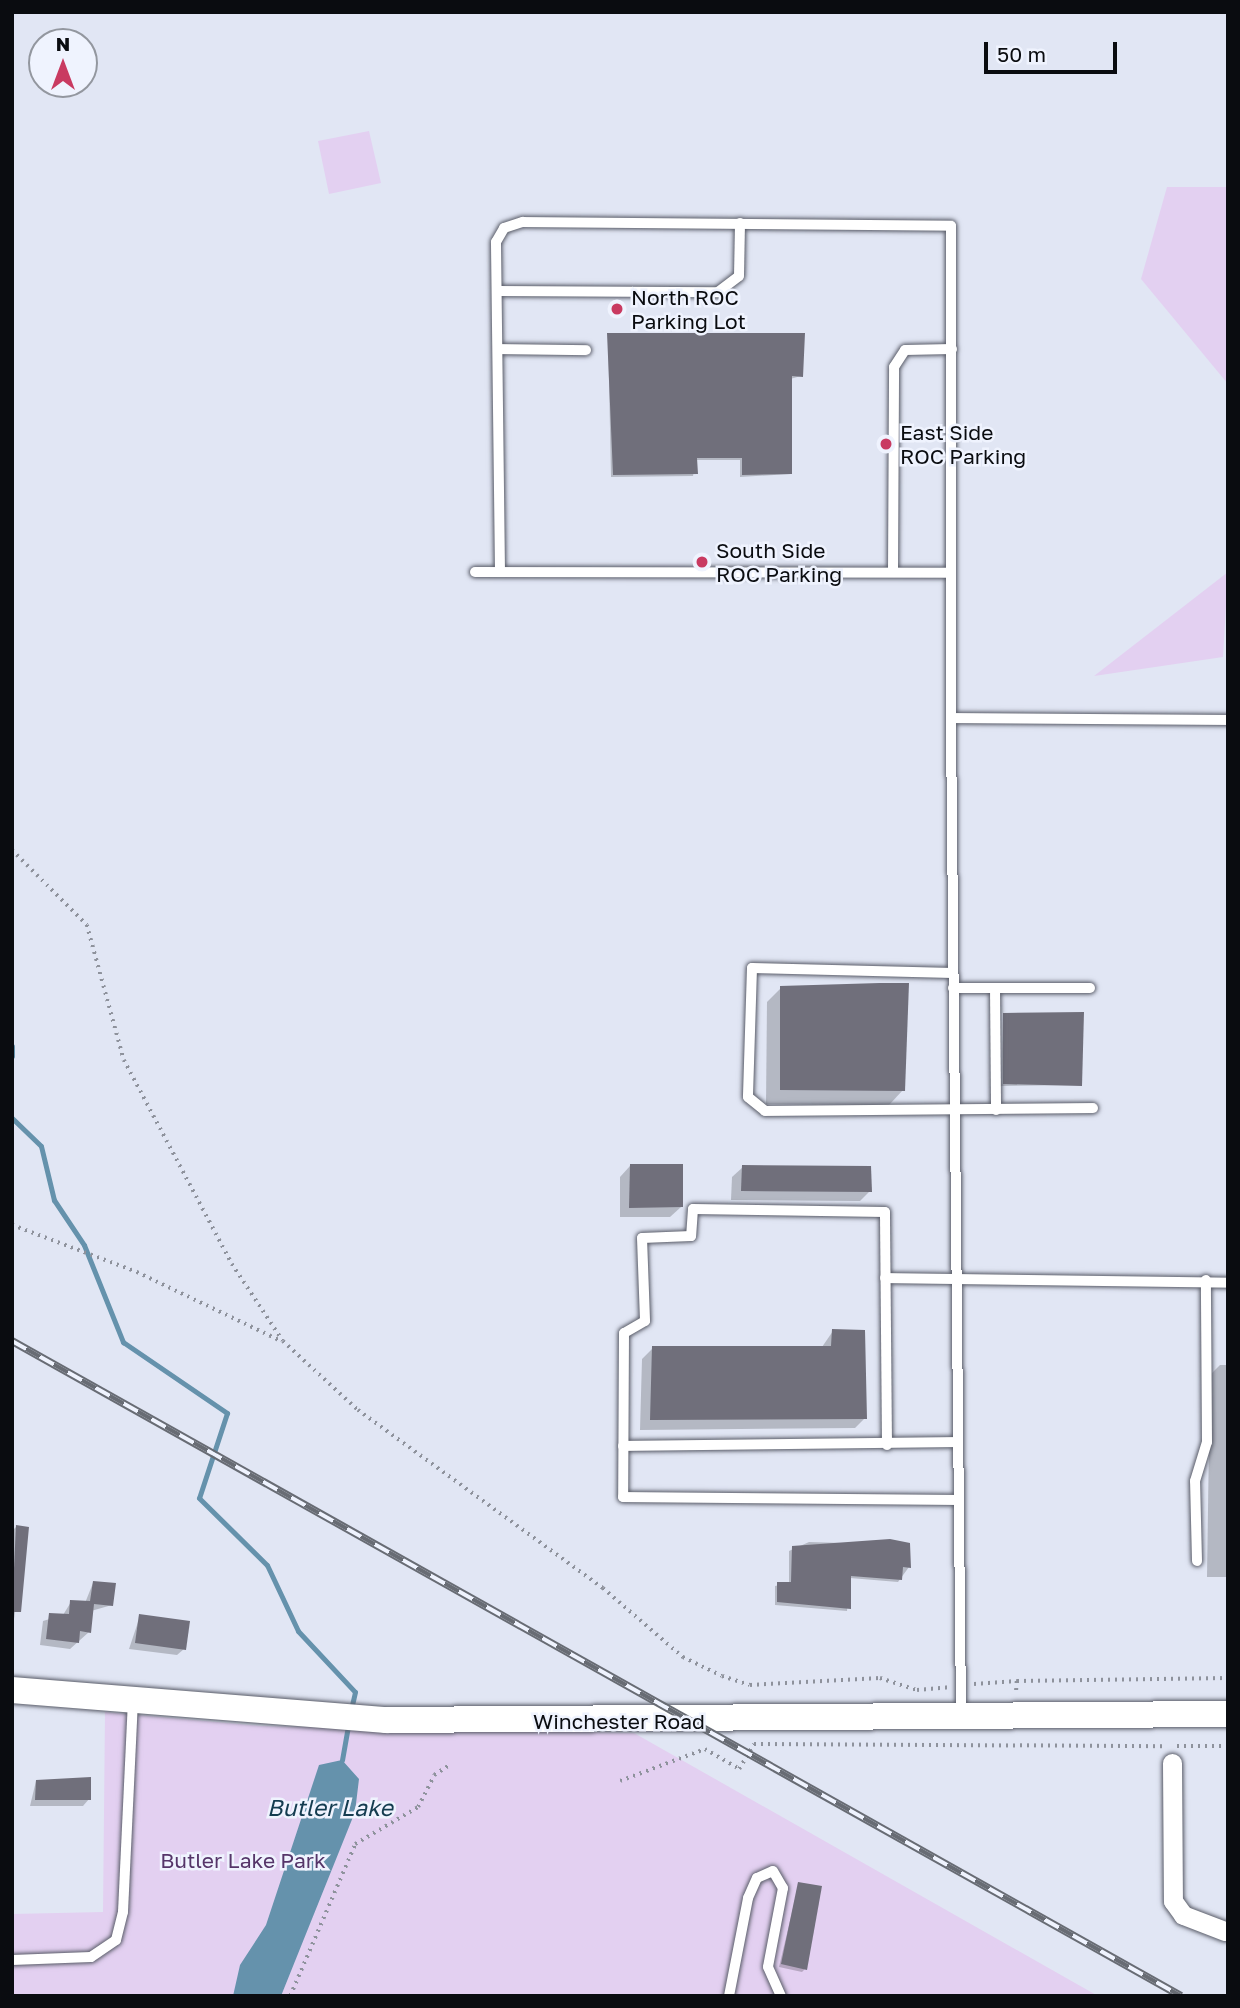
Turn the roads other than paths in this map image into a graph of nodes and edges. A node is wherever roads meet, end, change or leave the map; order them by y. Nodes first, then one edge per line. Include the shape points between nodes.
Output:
1 (740, 223) junction
2 (497, 290) junction
3 (498, 349) junction
4 (951, 349) junction
5 (586, 350) dead end
6 (475, 572) dead end
7 (500, 572) junction
8 (892, 572) junction
9 (951, 573) junction
10 (951, 718) junction
11 (1228, 720) edge
12 (953, 972) junction
13 (953, 988) junction
14 (995, 988) junction
15 (1090, 988) dead end
16 (1093, 1108) dead end
17 (996, 1110) junction
18 (953, 1111) junction
19 (885, 1278) junction
20 (954, 1279) junction
21 (1206, 1280) junction
22 (1228, 1283) edge
23 (955, 1442) junction
24 (887, 1445) junction
25 (623, 1447) junction
26 (955, 1500) junction
27 (1197, 1561) dead end
28 (12, 1690) edge
29 (133, 1700) junction
30 (1228, 1714) edge
31 (961, 1715) junction
32 (1172, 1763) dead end
33 (1227, 1934) edge
34 (12, 1960) edge
35 (729, 1996) edge
36 (781, 1996) edge

1 - 2 lane via 739,276 718,292
1 - 2 lane via 523,222 504,228 496,242
1 - 4 lane via 951,226
2 - 3 lane
3 - 5 lane
3 - 7 lane
4 - 8 lane via 905,350 894,367
4 - 9 lane
6 - 7 lane
7 - 8 lane
8 - 9 lane
9 - 10 lane
10 - 11 lane
10 - 12 lane
12 - 13 lane
12 - 18 lane via 752,968 748,1097 765,1111
13 - 14 lane
13 - 18 lane
14 - 15 lane
14 - 17 lane
16 - 17 lane
17 - 18 lane
18 - 20 lane
19 - 20 lane
19 - 24 lane
19 - 25 lane via 885,1212 693,1209 691,1236 642,1238 645,1321 624,1333
20 - 21 lane
20 - 23 lane
21 - 22 lane
21 - 27 lane via 1207,1442 1195,1481
23 - 24 lane
23 - 26 lane
24 - 25 lane
25 - 26 lane via 623,1497
26 - 31 lane
28 - 29 main road, Winchester Road
29 - 31 main road, Winchester Road via 386,1720
29 - 34 lane via 123,1912 116,1940 91,1958
30 - 31 main road, Winchester Road
32 - 33 street via 1173,1901 1183,1914
35 - 36 lane via 748,1898 757,1878 774,1871 783,1888 768,1967

